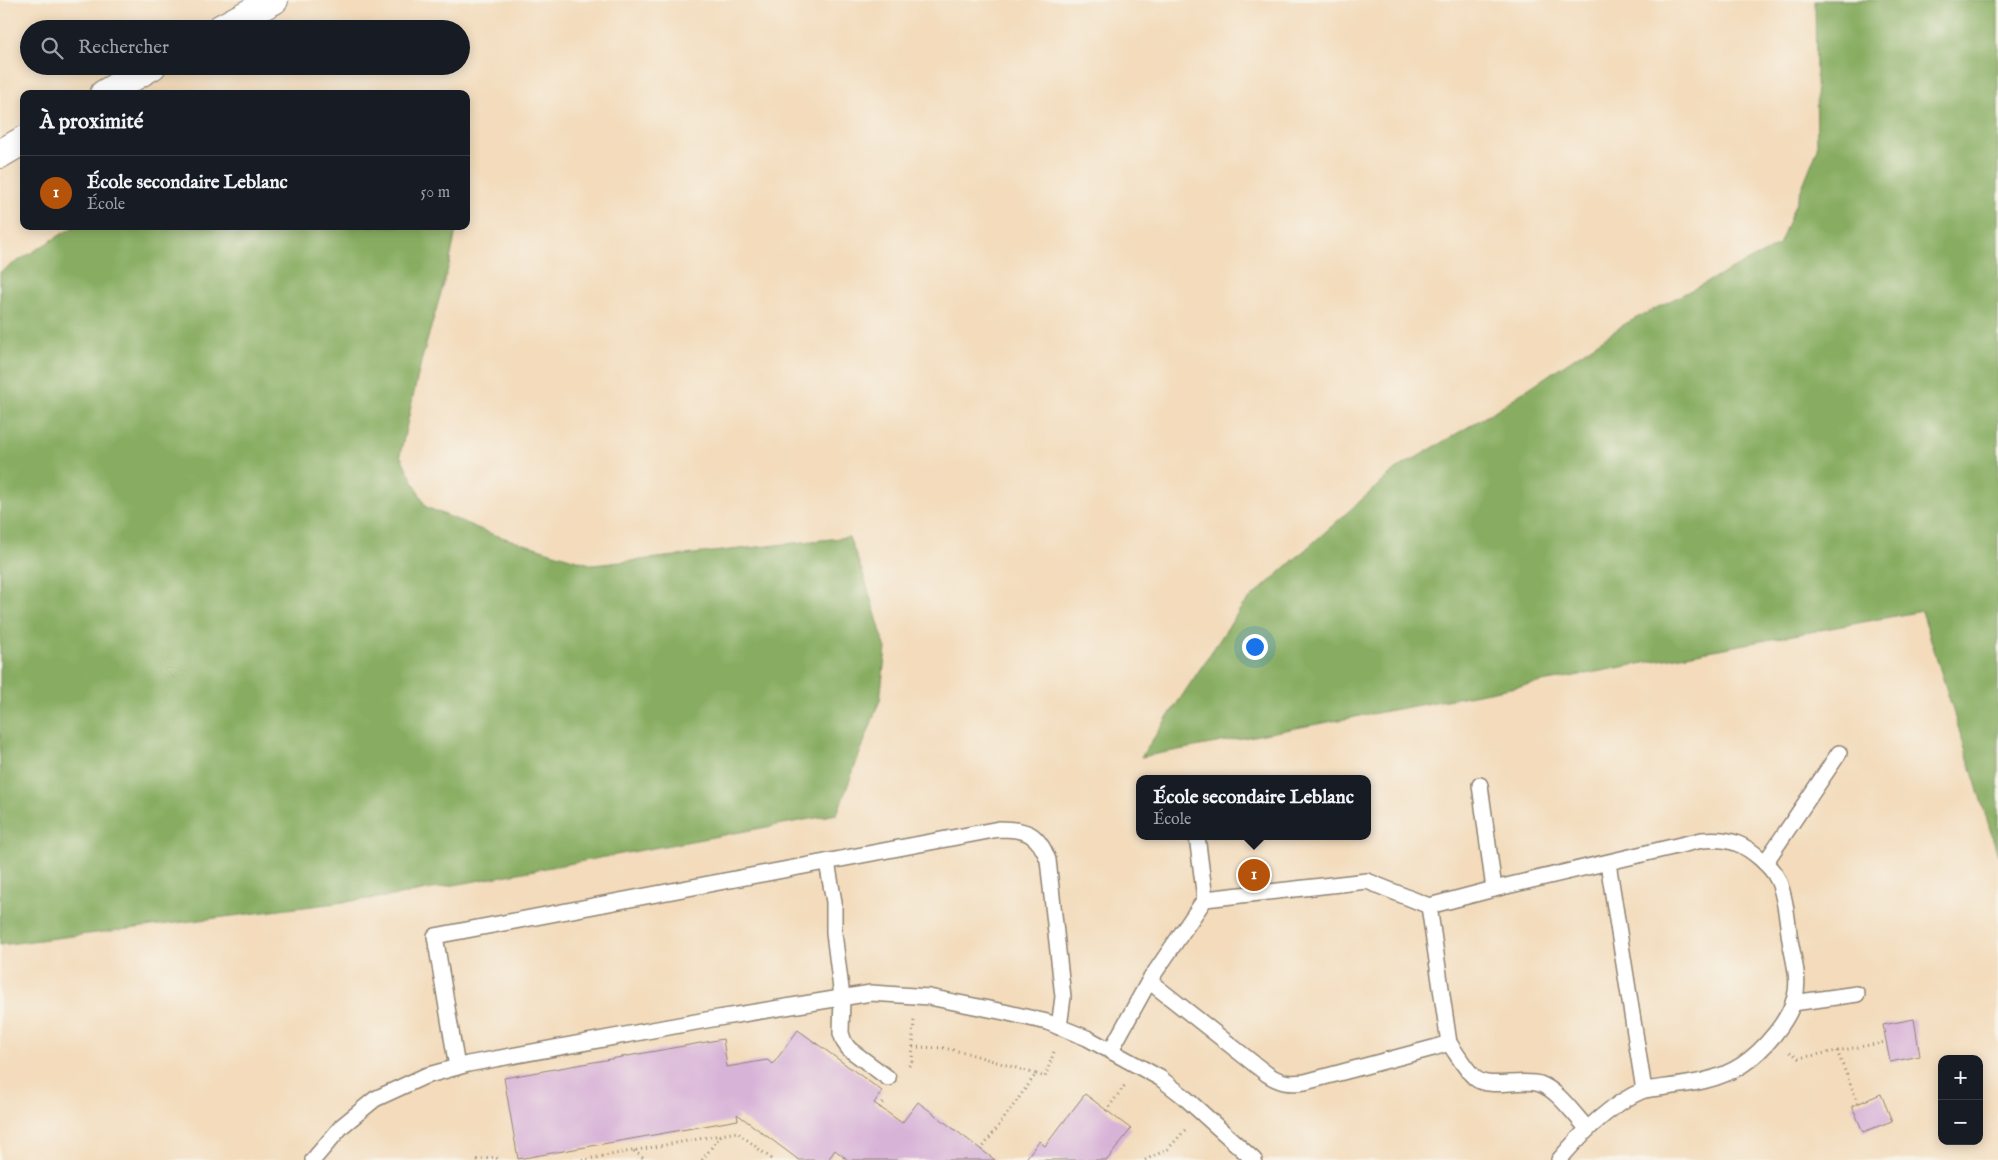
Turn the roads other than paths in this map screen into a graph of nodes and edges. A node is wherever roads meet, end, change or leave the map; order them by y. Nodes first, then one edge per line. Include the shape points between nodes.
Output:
1 (274, 0) edge
2 (237, 20) edge
3 (137, 75) edge
4 (111, 90) edge
5 (20, 142) edge
6 (0, 154) edge
7 (1839, 753) dead end
8 (1480, 785) dead end
9 (1198, 840) edge
10 (827, 862) junction
11 (1608, 862) junction
12 (1766, 863) junction
13 (1494, 889) junction
14 (1205, 899) junction
15 (1429, 906) junction
16 (1149, 981) junction
17 (1857, 994) dead end
18 (842, 997) junction
19 (1793, 1003) junction
20 (1059, 1027) junction
21 (1449, 1043) junction
22 (1111, 1050) junction
23 (457, 1067) junction
24 (888, 1078) dead end
25 (1644, 1090) junction
26 (1588, 1130) junction
27 (313, 1160) edge
28 (1254, 1160) edge
29 (1559, 1160) edge

1 - 2 highway
3 - 4 highway
5 - 6 highway
7 - 12 lane
8 - 13 lane
9 - 14 lane
10 - 18 lane via 834,902 834,933
10 - 20 lane via 999,829 1024,831 1036,837 1043,847 1050,872 1063,997
10 - 23 lane via 435,936
11 - 12 lane via 1716,839 1736,843
11 - 13 lane
11 - 25 lane
12 - 19 lane via 1778,880 1783,898 1797,977
13 - 15 lane
14 - 15 lane via 1367,881
14 - 16 lane
15 - 21 lane
16 - 21 lane via 1267,1074 1288,1084
16 - 22 lane
17 - 19 lane
18 - 20 lane via 871,993 929,997
18 - 23 lane
18 - 24 lane via 841,1033 844,1042
19 - 25 lane via 1775,1033 1744,1064 1713,1080
20 - 22 lane
21 - 26 lane via 1481,1082 1540,1084 1562,1101
22 - 28 lane via 1160,1078
23 - 27 lane via 425,1076 375,1099 342,1126
25 - 26 lane via 1629,1096
26 - 29 lane

